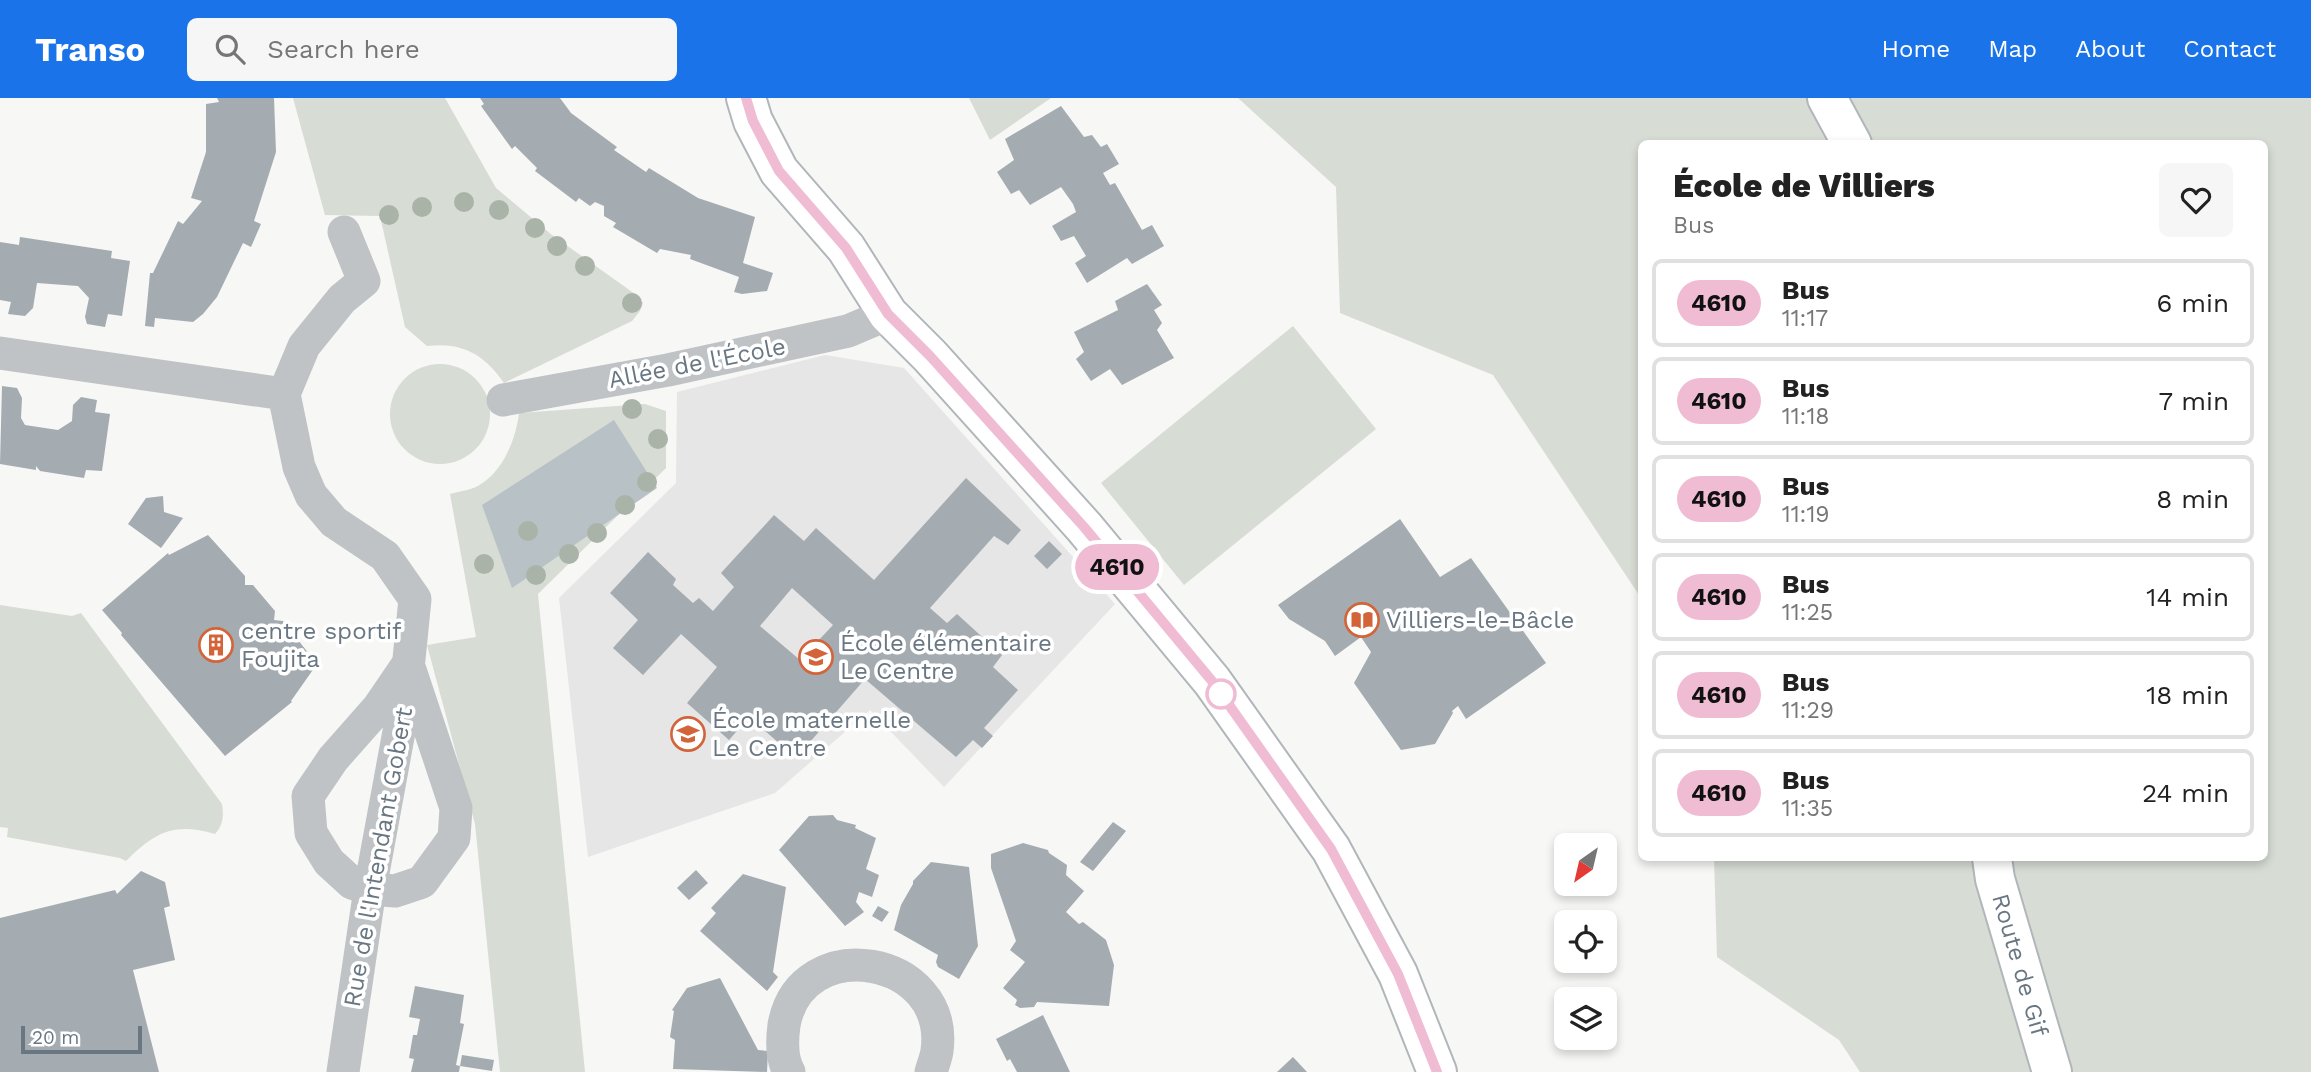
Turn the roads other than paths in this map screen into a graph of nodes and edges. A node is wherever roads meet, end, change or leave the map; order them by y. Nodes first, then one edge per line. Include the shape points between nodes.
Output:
1 (746, 98) edge
2 (1827, 98) edge
3 (1850, 140) edge
4 (344, 232) dead end
5 (888, 314) junction
6 (0, 353) edge
7 (284, 394) junction
8 (502, 400) dead end
9 (408, 664) junction
10 (1992, 861) edge
11 (370, 888) junction
12 (342, 1072) edge
13 (789, 1072) edge
14 (931, 1072) edge
15 (1437, 1072) edge
16 (2052, 1072) edge

1 - 5 street via 779,171 846,248
2 - 3 street
4 - 7 street via 364,281 342,299 304,346
5 - 8 street, Allée de l'École via 848,331
5 - 15 street via 1084,527 1212,681 1331,849 1398,974
6 - 7 street
7 - 9 street, Rue de l'Intendant Gobert via 299,467 311,495 334,522 385,556 415,599
9 - 11 street, Rue de l'Intendant Gobert
9 - 11 street via 308,796 311,833 329,862 352,883
9 - 11 street via 456,808 454,838 422,882 395,891
10 - 16 street, Route de Gif
11 - 12 street, Rue de l'Intendant Gobert
13 - 14 street via 782,1041 786,1016 797,994 815,977 838,966 863,964 887,969 909,981 926,1000 935,1024 937,1051

